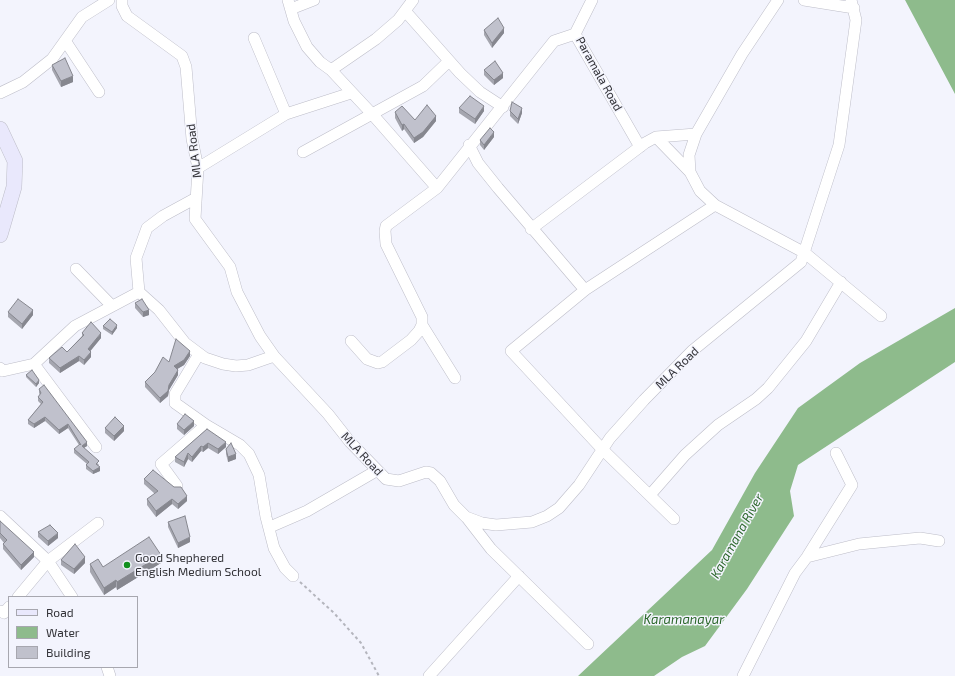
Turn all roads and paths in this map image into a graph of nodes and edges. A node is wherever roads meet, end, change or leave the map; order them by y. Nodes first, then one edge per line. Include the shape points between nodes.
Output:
1 (109, 0) edge
2 (122, 0) edge
3 (314, 0) edge
4 (413, 0) edge
5 (592, 0) edge
6 (778, 0) edge
7 (804, 0) edge
8 (852, 4) edge
9 (290, 5) edge
10 (406, 12) junction
11 (576, 34) junction
12 (254, 38) dead end
13 (66, 42) junction
14 (449, 61) junction
15 (331, 70) junction
16 (99, 92) dead end
17 (0, 93) edge
18 (351, 93) junction
19 (503, 107) junction
20 (286, 114) junction
21 (373, 115) junction
22 (0, 129) edge
23 (696, 134) junction
24 (656, 137) junction
25 (469, 146) junction
26 (640, 147) junction
27 (303, 152) dead end
28 (198, 168) junction
29 (690, 172) junction
30 (437, 188) junction
31 (196, 198) junction
32 (715, 204) junction
33 (531, 229) junction
34 (0, 235) edge
35 (805, 253) junction
36 (76, 268) dead end
37 (841, 282) junction
38 (585, 290) junction
39 (139, 292) junction
40 (112, 306) junction
41 (881, 316) dead end
42 (422, 324) junction
43 (351, 341) dead end
44 (199, 354) junction
45 (274, 356) junction
46 (34, 364) junction
47 (0, 368) edge
48 (455, 378) dead end
49 (206, 425) junction
50 (96, 447) dead end
51 (602, 449) junction
52 (836, 453) dead end
53 (376, 471) junction
54 (177, 486) edge
55 (650, 495) junction
56 (0, 516) edge
57 (466, 517) junction
58 (674, 519) dead end
59 (98, 523) dead end
60 (270, 527) junction
61 (939, 541) dead end
62 (807, 557) junction
63 (48, 561) junction
64 (294, 576) joint
65 (519, 576) junction
66 (19, 596) edge
67 (71, 596) edge
68 (8, 608) edge
69 (0, 611) edge
70 (588, 644) dead end
71 (379, 676) edge
72 (429, 676) edge
73 (743, 676) edge

1 - 13 street via 82,17
2 - 28 street, MLA Road via 127,16 182,56 186,67 192,139
3 - 9 street
4 - 10 street
5 - 11 street, Paramala Road
6 - 23 street via 742,54
7 - 8 street
8 - 35 street, MLA Road via 856,20 839,145
9 - 15 street via 294,22 307,47
10 - 14 street
10 - 15 street via 376,39
11 - 19 street via 554,41
11 - 26 street, Paramala Road
12 - 20 street
13 - 16 street
13 - 17 street via 52,59 23,82
14 - 19 street via 480,92
14 - 21 street via 423,86
15 - 18 street
18 - 20 street
18 - 21 street
19 - 25 street
20 - 28 street
21 - 27 street
21 - 30 street
22 - 34 street via 15,161 14,187
23 - 24 street
23 - 29 street via 689,155
24 - 26 street
24 - 29 street
25 - 30 street
25 - 33 street via 478,163
26 - 33 street
28 - 31 street, MLA Road
29 - 32 street via 700,191
30 - 42 street via 390,222 385,231 386,244 422,317
31 - 39 street via 147,228 136,258
31 - 45 street, MLA Road via 195,219 230,267 237,292 260,336
32 - 35 street
32 - 38 street
33 - 38 street
35 - 37 street
35 - 51 street, MLA Road via 801,262 789,273 692,351 644,400
36 - 40 street
37 - 41 street
37 - 55 street via 806,341 768,388 685,455
38 - 51 street via 511,351
39 - 40 street
39 - 44 street
40 - 46 street via 75,326
42 - 43 street via 420,331 411,340 382,362 370,361
42 - 48 street
44 - 45 street via 223,364 236,366 248,365
44 - 49 street via 177,390 175,403
45 - 53 street, MLA Road
46 - 47 street via 3,371
46 - 50 street
49 - 54 street via 161,464
49 - 60 street via 240,445 249,454 259,475
51 - 55 street
51 - 57 street, MLA Road via 579,485 559,508 546,516 532,522 496,525 482,524
52 - 62 street via 852,485
53 - 57 street, MLA Road via 392,481 431,473 440,481 454,504
53 - 60 street via 307,511
55 - 58 street
56 - 63 street
57 - 65 street via 491,549
59 - 63 street
60 - 64 street via 270,535 280,561
61 - 62 street via 920,538 859,544
62 - 73 street via 795,573
63 - 66 street
63 - 67 street
64 - 71 path via 361,643
65 - 70 street
65 - 72 street
68 - 69 street via 4,613

